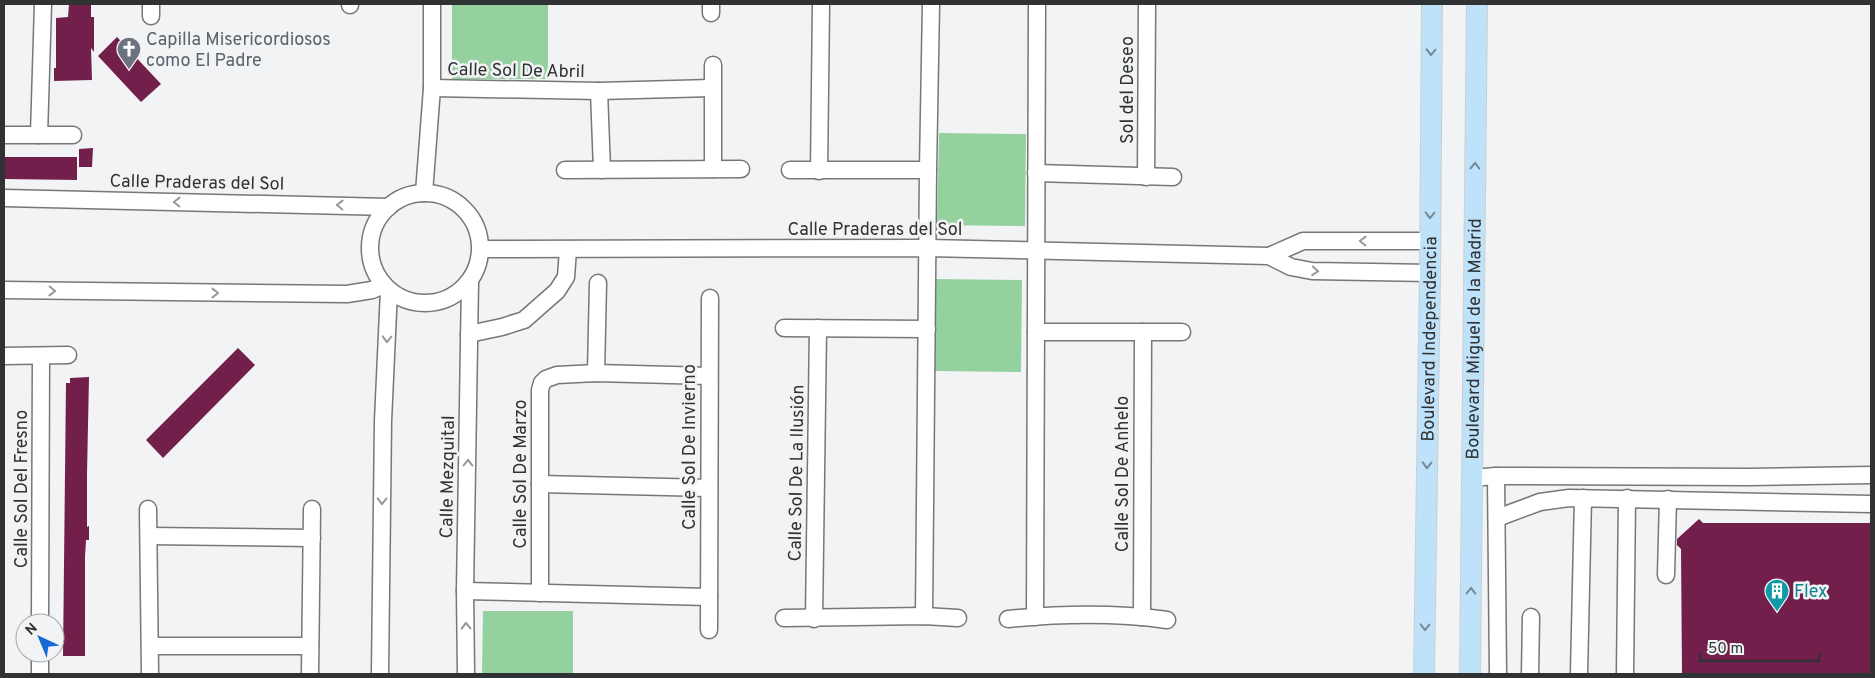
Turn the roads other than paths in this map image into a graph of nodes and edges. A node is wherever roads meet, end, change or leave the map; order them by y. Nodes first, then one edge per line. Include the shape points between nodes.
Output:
1 (43, 4) edge
2 (432, 4) edge
3 (821, 4) edge
4 (931, 4) edge
5 (1037, 4) edge
6 (1148, 4) edge
7 (1432, 4) edge
8 (1477, 4) edge
9 (713, 65) dead end
10 (432, 88) junction
11 (712, 88) junction
12 (599, 91) junction
13 (4, 135) edge
14 (39, 135) junction
15 (73, 135) dead end
16 (713, 169) junction
17 (741, 169) dead end
18 (565, 170) dead end
19 (602, 170) junction
20 (790, 170) dead end
21 (928, 170) junction
22 (819, 171) junction
23 (1036, 173) junction
24 (1146, 176) junction
25 (1173, 177) dead end
26 (424, 193) junction
27 (4, 198) edge
28 (388, 207) junction
29 (1430, 241) junction
30 (928, 248) junction
31 (481, 249) junction
32 (568, 250) junction
33 (1036, 252) junction
34 (1269, 256) junction
35 (1430, 273) junction
36 (470, 281) junction
37 (598, 283) dead end
38 (387, 288) junction
39 (4, 290) edge
40 (710, 298) dead end
41 (784, 328) dead end
42 (818, 328) junction
43 (927, 329) junction
44 (1036, 332) junction
45 (1142, 332) junction
46 (1182, 332) dead end
47 (469, 334) junction
48 (68, 355) dead end
49 (4, 356) edge
50 (41, 356) junction
51 (596, 373) junction
52 (710, 376) junction
53 (1871, 475) edge
54 (1496, 476) junction
55 (1472, 478) junction
56 (540, 484) junction
57 (709, 488) junction
58 (1583, 498) junction
59 (1627, 498) junction
60 (1668, 499) junction
61 (1871, 504) edge
62 (148, 509) dead end
63 (312, 509) dead end
64 (1497, 518) junction
65 (150, 536) junction
66 (312, 538) junction
67 (1666, 575) dead end
68 (465, 591) junction
69 (540, 593) junction
70 (709, 597) junction
71 (40, 613) edge
72 (924, 616) junction
73 (1142, 616) junction
74 (1035, 617) junction
75 (1530, 617) dead end
76 (784, 618) dead end
77 (958, 618) dead end
78 (814, 619) junction
79 (1008, 619) dead end
80 (1167, 620) dead end
81 (709, 630) dead end
82 (150, 646) junction
83 (310, 646) junction
84 (150, 674) edge
85 (310, 674) edge
86 (380, 674) edge
87 (466, 674) edge
88 (1424, 674) edge
89 (1470, 674) edge
90 (1498, 674) edge
91 (1530, 674) edge
92 (1579, 674) edge
93 (1625, 674) edge

1 - 14 street
2 - 10 street
3 - 22 street
4 - 21 street
5 - 23 street
6 - 24 street, Sol del Deseo
7 -> 29 main road, Boulevard Independencia
55 -> 8 main road, Boulevard Miguel de la Madrid
9 - 11 street
10 - 12 street, Calle Sol De Abril
10 - 26 street
11 - 12 street, Calle Sol De Abril
11 - 16 street
12 - 19 street, Calle Sol De Abril
13 - 14 street
14 - 15 street
16 - 17 street
16 - 19 street
18 - 19 street
20 - 22 street
21 - 22 street
21 - 30 street
23 - 24 street
23 - 33 street
24 - 25 street
26 - 28 street via 405,196
26 - 31 street via 442,195 458,203 470,215 478,231
28 -> 27 street, Calle Praderas del Sol
28 - 38 street via 371,236 370,254 374,270
29 -> 34 street via 1308,241
29 - 35 main road, Boulevard Independencia
30 - 32 street, Calle Praderas del Sol
30 - 33 street, Calle Praderas del Sol
30 - 43 street
31 - 32 street, Calle Praderas del Sol
31 - 36 street via 478,266
32 - 47 street via 566,277 557,291 530,315 502,327
33 - 34 street, Calle Praderas del Sol
33 - 44 street
34 -> 35 street via 1291,267 1312,271
35 -> 88 main road, Boulevard Independencia
36 - 38 street via 457,294 440,302 404,300
36 - 47 street, Calle Mezquital
37 - 51 street
39 -> 38 street via 347,294
38 -> 86 street
40 - 52 street, Calle Sol De Invierno
41 - 42 street
42 - 43 street
42 - 78 street, Calle Sol De La Ilusión
43 - 72 street
44 - 45 street
44 - 74 street
45 - 46 street
45 - 73 street, Calle Sol De Anhelo
68 -> 47 street, Calle Mezquital
48 - 50 street
49 - 50 street
50 - 71 street, Calle Sol Del Fresno
51 - 52 street, Calle Sol De Marzo
51 - 56 street, Calle Sol De Marzo via 557,375 542,383
52 - 57 street, Calle Sol De Invierno
53 - 54 street via 1749,478
54 - 55 street
54 - 64 street
89 -> 55 main road, Boulevard Miguel de la Madrid
56 - 57 street
56 - 69 street, Calle Sol De Marzo
57 - 70 street, Calle Sol De Invierno
58 - 59 street
58 - 64 street via 1540,502
58 - 92 street
59 - 60 street
59 - 93 street
60 - 61 street
60 - 67 street
62 - 65 street
63 - 66 street
64 - 90 street
65 - 66 street
65 - 82 street
66 - 83 street
68 - 69 street
87 -> 68 street, Calle Mezquital
69 - 70 street
70 - 81 street, Calle Sol De Invierno
72 - 77 street
72 - 78 street
73 - 74 street
73 - 80 street
74 - 79 street
75 - 91 street
76 - 78 street
82 - 83 street
82 - 84 street
83 - 85 street

